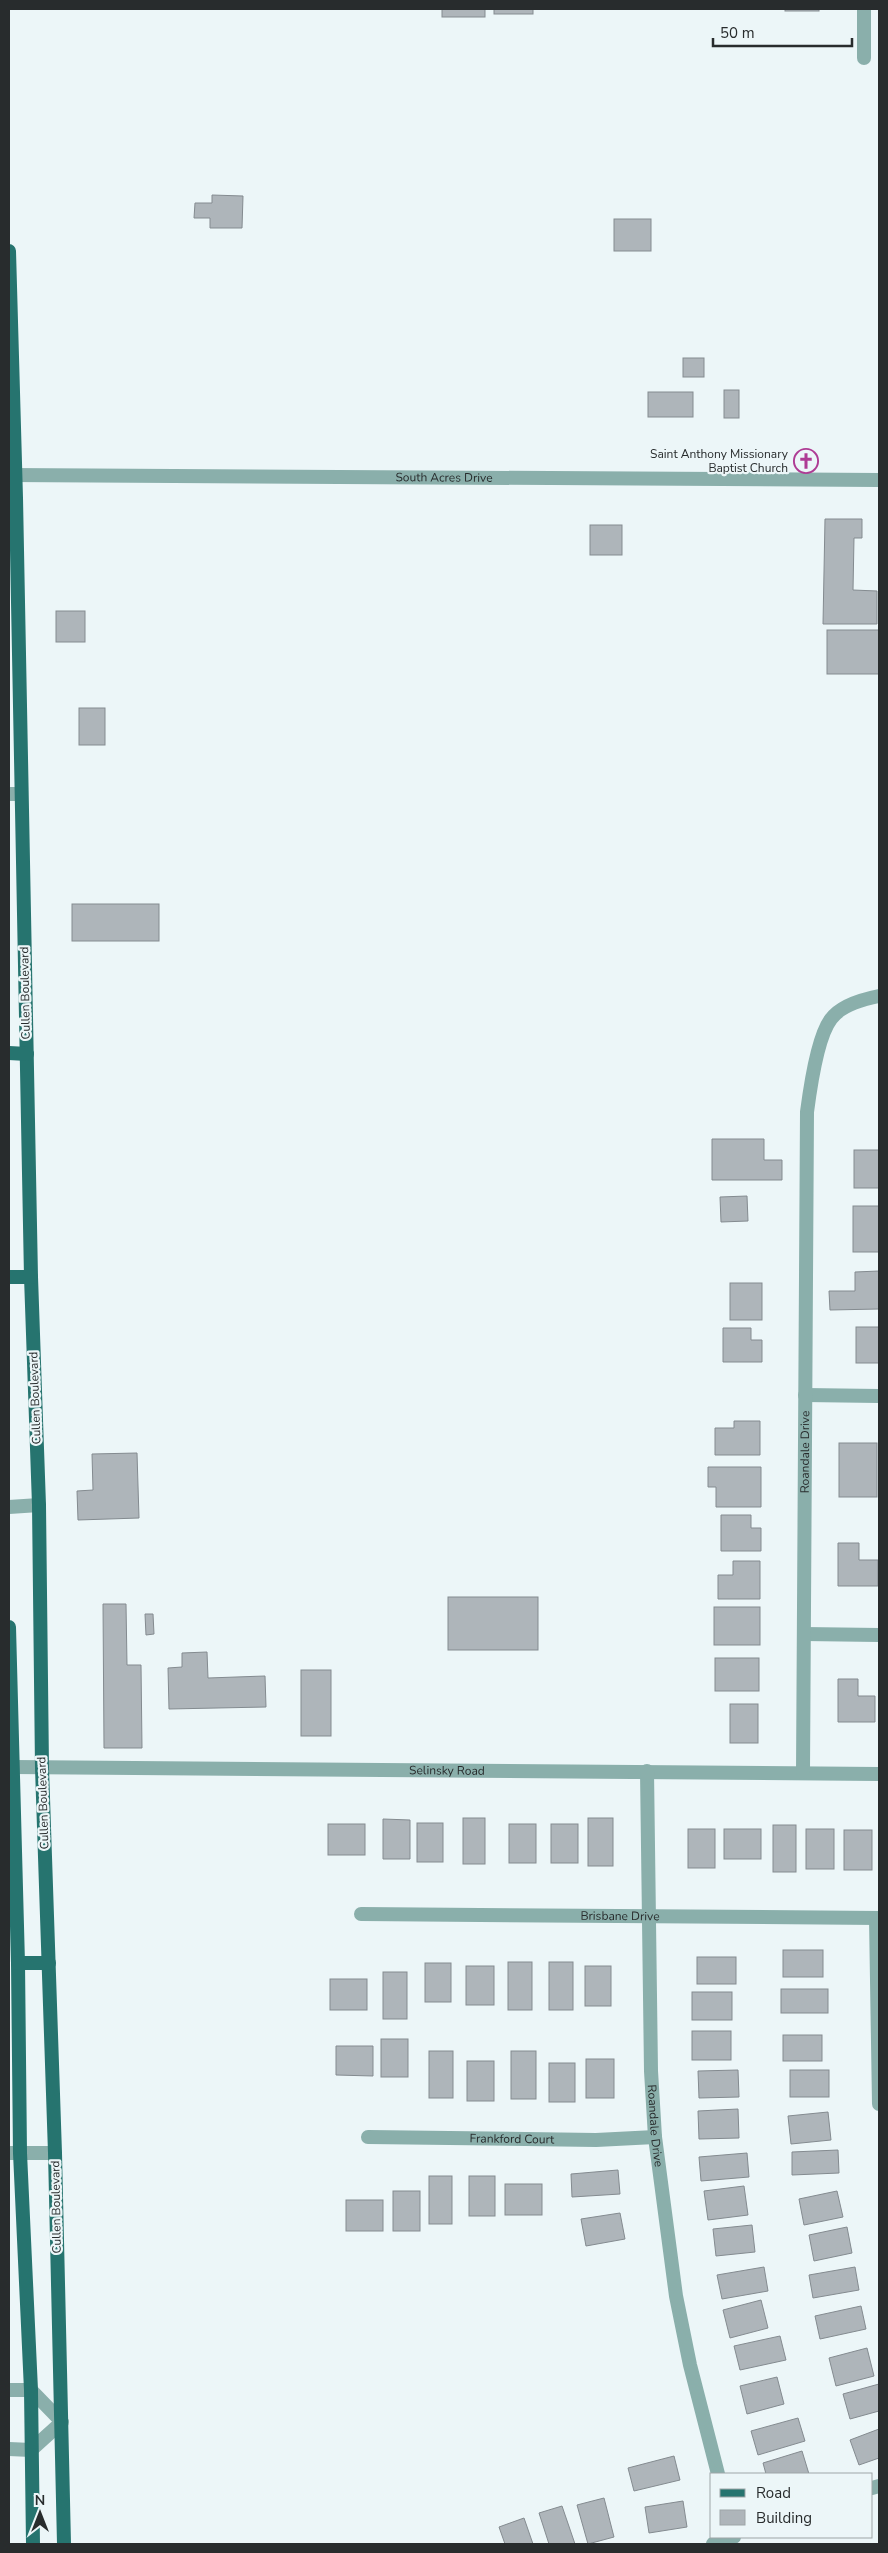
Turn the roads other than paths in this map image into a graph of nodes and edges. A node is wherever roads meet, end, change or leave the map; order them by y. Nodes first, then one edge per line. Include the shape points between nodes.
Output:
1 (864, 9) edge
2 (864, 58) dead end
3 (9, 251) edge
4 (12, 475) edge
5 (879, 480) edge
6 (15, 794) edge
7 (879, 996) edge
8 (9, 1053) edge
9 (27, 1054) junction
10 (9, 1277) edge
11 (31, 1277) junction
12 (804, 1395) junction
13 (879, 1396) edge
14 (39, 1505) junction
15 (9, 1507) edge
16 (9, 1627) edge
17 (804, 1634) junction
18 (879, 1635) edge
19 (13, 1767) junction
20 (42, 1768) junction
21 (647, 1771) junction
22 (803, 1772) junction
23 (879, 1774) edge
24 (361, 1914) dead end
25 (648, 1916) junction
26 (878, 1918) edge
27 (18, 1963) junction
28 (48, 1963) junction
29 (879, 2104) edge
30 (368, 2136) dead end
31 (654, 2137) junction
32 (14, 2153) edge
33 (55, 2153) junction
34 (9, 2390) edge
35 (31, 2390) junction
36 (62, 2422) junction
37 (9, 2449) edge
38 (31, 2450) junction
39 (718, 2473) edge
40 (732, 2538) edge
41 (33, 2544) edge
42 (64, 2544) edge
43 (713, 2544) edge

1 - 2 street
3 - 4 main road, Cullen Boulevard
4 - 5 street, South Acres Drive
4 - 6 main road, Cullen Boulevard
6 - 9 main road, Cullen Boulevard
7 - 12 street, Roandale Drive via 846,1007 831,1019 811,1082 806,1132
8 - 9 main road
9 - 11 main road, Cullen Boulevard
10 - 11 main road
11 - 14 main road, Cullen Boulevard
12 - 13 street
12 - 17 street, Roandale Drive
14 - 15 street
14 - 20 main road, Cullen Boulevard
16 - 19 main road
17 - 18 street
17 - 22 street, Roandale Drive
19 - 20 street, Selinsky Road
19 - 27 main road
20 - 21 street, Selinsky Road
20 - 28 main road, Cullen Boulevard
21 - 22 street, Selinsky Road
21 - 25 street, Roandale Drive
22 - 23 street, Selinsky Road
24 - 25 street, Brisbane Drive
25 - 26 street, Brisbane Drive
25 - 31 street, Roandale Drive
26 - 29 street
27 - 28 main road
27 - 32 main road
28 - 33 main road, Cullen Boulevard
30 - 31 street, Frankford Court via 596,2140
31 - 39 street, Roandale Drive via 676,2296
32 - 33 street
32 - 35 main road
33 - 36 main road, Cullen Boulevard
34 - 35 street
35 - 36 street
35 - 38 main road
36 - 38 street
36 - 42 main road, Cullen Boulevard
37 - 38 street
38 - 41 main road
40 - 43 street

